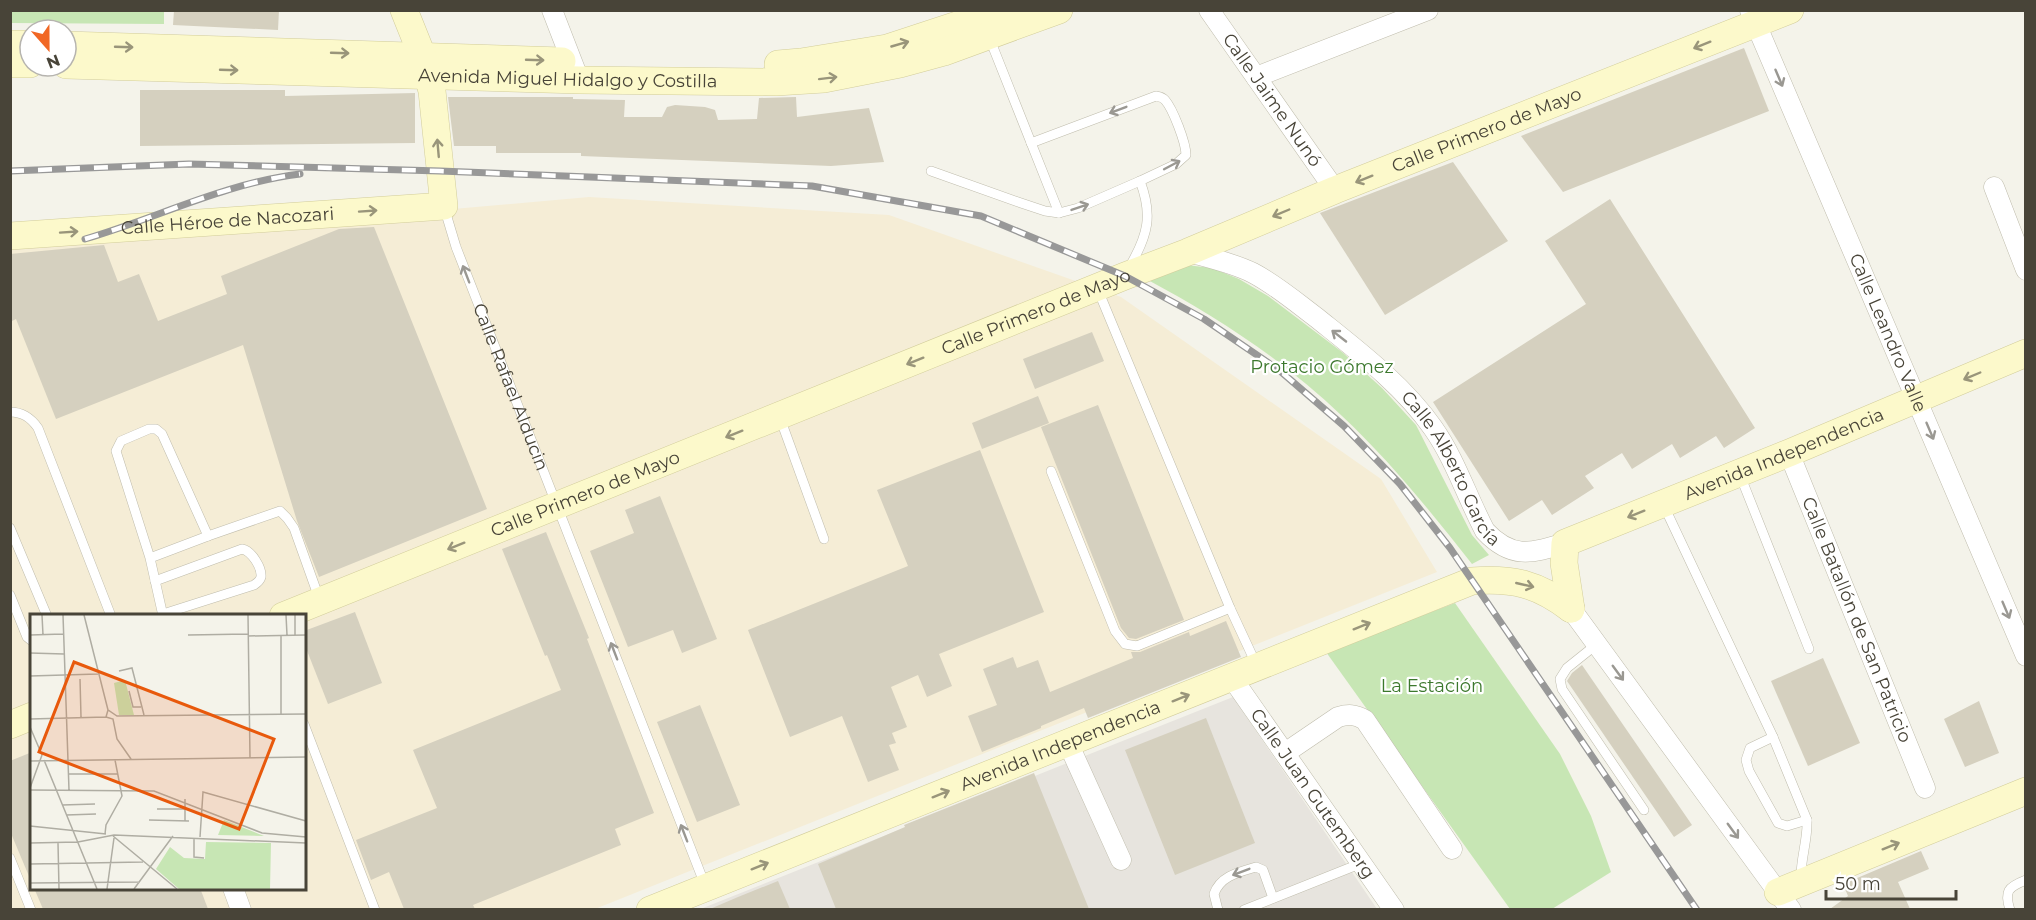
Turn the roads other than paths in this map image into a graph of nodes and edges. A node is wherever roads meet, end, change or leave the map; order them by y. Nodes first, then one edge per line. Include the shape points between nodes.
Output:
1 (404, 10) edge
2 (552, 10) edge
3 (1003, 10) edge
4 (1059, 10) edge
5 (1209, 10) edge
6 (1428, 10) edge
7 (1790, 10) edge
8 (1753, 17) edge
9 (989, 36) junction
10 (78, 46) edge
11 (182, 59) junction
12 (571, 61) junction
13 (78, 64) edge
14 (425, 65) junction
15 (1256, 77) junction
16 (1031, 143) junction
17 (931, 171) dead end
18 (1140, 181) junction
19 (1994, 187) dead end
20 (1335, 190) junction
21 (444, 206) junction
22 (1059, 213) junction
23 (10, 236) edge
24 (1188, 252) junction
25 (2025, 270) edge
26 (1125, 276) junction
27 (1097, 288) junction
28 (2025, 353) edge
29 (1916, 400) junction
30 (10, 412) edge
31 (779, 416) junction
32 (1789, 453) junction
33 (1051, 471) dead end
34 (1740, 472) junction
35 (1663, 503) junction
36 (557, 505) junction
37 (10, 528) edge
38 (208, 536) junction
39 (824, 539) dead end
40 (1553, 547) junction
41 (150, 558) junction
42 (156, 581) junction
43 (10, 595) edge
44 (319, 601) junction
45 (1230, 608) junction
46 (1571, 609) junction
47 (47, 614) edge
48 (111, 614) edge
49 (163, 614) edge
50 (166, 614) edge
51 (286, 614) edge
52 (30, 639) edge
53 (1597, 644) junction
54 (1809, 649) dead end
55 (2025, 656) edge
56 (1258, 668) junction
57 (1232, 678) junction
58 (30, 717) edge
59 (10, 725) edge
60 (306, 729) edge
61 (1773, 737) junction
62 (1068, 743) junction
63 (1285, 753) junction
64 (1925, 788) dead end
65 (2025, 791) edge
66 (1644, 810) dead end
67 (1807, 820) junction
68 (1452, 849) dead end
69 (10, 858) edge
70 (1120, 860) dead end
71 (1362, 863) junction
72 (2025, 880) edge
73 (706, 887) junction
74 (234, 890) edge
75 (1790, 895) edge
76 (1273, 898) junction
77 (31, 909) edge
78 (241, 909) edge
79 (375, 909) edge
80 (650, 909) edge
81 (1218, 909) edge
82 (1244, 909) edge
83 (1394, 909) edge
84 (2010, 909) edge

1 - 14 main road, Calle Rafael Alducin
2 - 12 street
12 -> 3 main road, Avenida Miguel Hidalgo y Costilla via 712,65 801,62 886,48
4 - 9 main road, Avenida Miguel Hidalgo y Costilla
5 - 15 street, Calle Jaime Nunó
6 - 15 street
7 - 8 main road, Calle Primero de Mayo
8 -> 20 main road, Calle Primero de Mayo
8 -> 29 street, Calle Leandro Valle
12 -> 9 main road, Avenida Miguel Hidalgo y Costilla via 776,82 824,79 900,64
9 - 16 lane
10 -> 11 main road, Avenida Miguel Hidalgo y Costilla
11 - 13 main road, Avenida Miguel Hidalgo y Costilla
11 -> 14 main road, Avenida Miguel Hidalgo y Costilla
14 -> 12 main road, Avenida Miguel Hidalgo y Costilla
21 -> 14 main road, Calle Rafael Alducin via 435,110
15 - 20 street, Calle Jaime Nunó
18 -> 16 lane via 1186,155 1170,107 1162,98 1149,98
16 - 22 lane
17 - 22 lane
22 -> 18 lane
18 - 26 lane via 1149,209 1147,225 1140,249
19 - 25 street
20 -> 24 main road, Calle Primero de Mayo
23 -> 21 main road, Calle Héroe de Nacozari
36 -> 21 lane, Calle Rafael Alducin via 456,247
24 - 26 main road, Calle Primero de Mayo
40 -> 24 street, Calle Alberto García via 1529,553 1496,542 1485,531 1434,430 1393,382 1347,342 1254,273
26 - 27 main road, Calle Primero de Mayo
27 -> 31 main road, Calle Primero de Mayo
27 - 45 lane
28 -> 29 main road, Avenida Independencia
29 - 32 main road, Avenida Independencia
29 -> 55 street, Calle Leandro Valle
30 - 48 lane via 23,414 38,428
31 -> 36 main road, Calle Primero de Mayo
31 - 39 lane
32 - 34 main road, Avenida Independencia
32 - 64 street, Calle Batallón de San Patricio
33 - 45 lane via 1115,631 1125,644 1137,646
34 - 35 main road, Avenida Independencia
34 - 54 lane
35 -> 40 main road, Avenida Independencia
35 - 61 lane
36 -> 44 main road, Calle Primero de Mayo
73 -> 36 lane, Calle Rafael Alducin
37 - 47 lane
38 - 41 lane
38 - 41 lane via 162,434 149,429 121,441 116,451
38 - 44 lane via 280,512 294,528
40 - 46 main road via 1564,563
41 - 42 lane
42 - 49 lane
42 - 50 lane via 242,549 253,554 261,576 254,585
43 - 52 lane
44 - 51 main road, Calle Primero de Mayo
45 - 56 lane
46 - 53 street
56 -> 46 main road, Avenida Independencia via 1472,581 1532,586
53 - 66 lane via 1567,668 1560,679 1562,688
53 -> 75 street
56 - 57 main road, Avenida Independencia
62 -> 57 main road, Avenida Independencia
57 - 63 street, Calle Juan Gutemberg
58 - 59 main road
60 - 79 lane
61 - 67 lane
61 - 67 lane via 1750,748 1747,766 1778,823 1787,826
62 - 70 street
73 -> 62 main road, Avenida Independencia
63 - 68 street via 1338,717 1360,717
63 - 71 street, Calle Juan Gutemberg
75 -> 65 main road
67 - 75 lane via 1801,868
69 - 77 lane
71 - 76 lane
71 - 83 street, Calle Juan Gutemberg
72 - 84 lane via 2008,892
73 - 80 main road, Avenida Independencia
74 - 78 street
76 -> 81 lane via 1263,870 1256,867 1218,884 1214,894
76 - 82 lane

